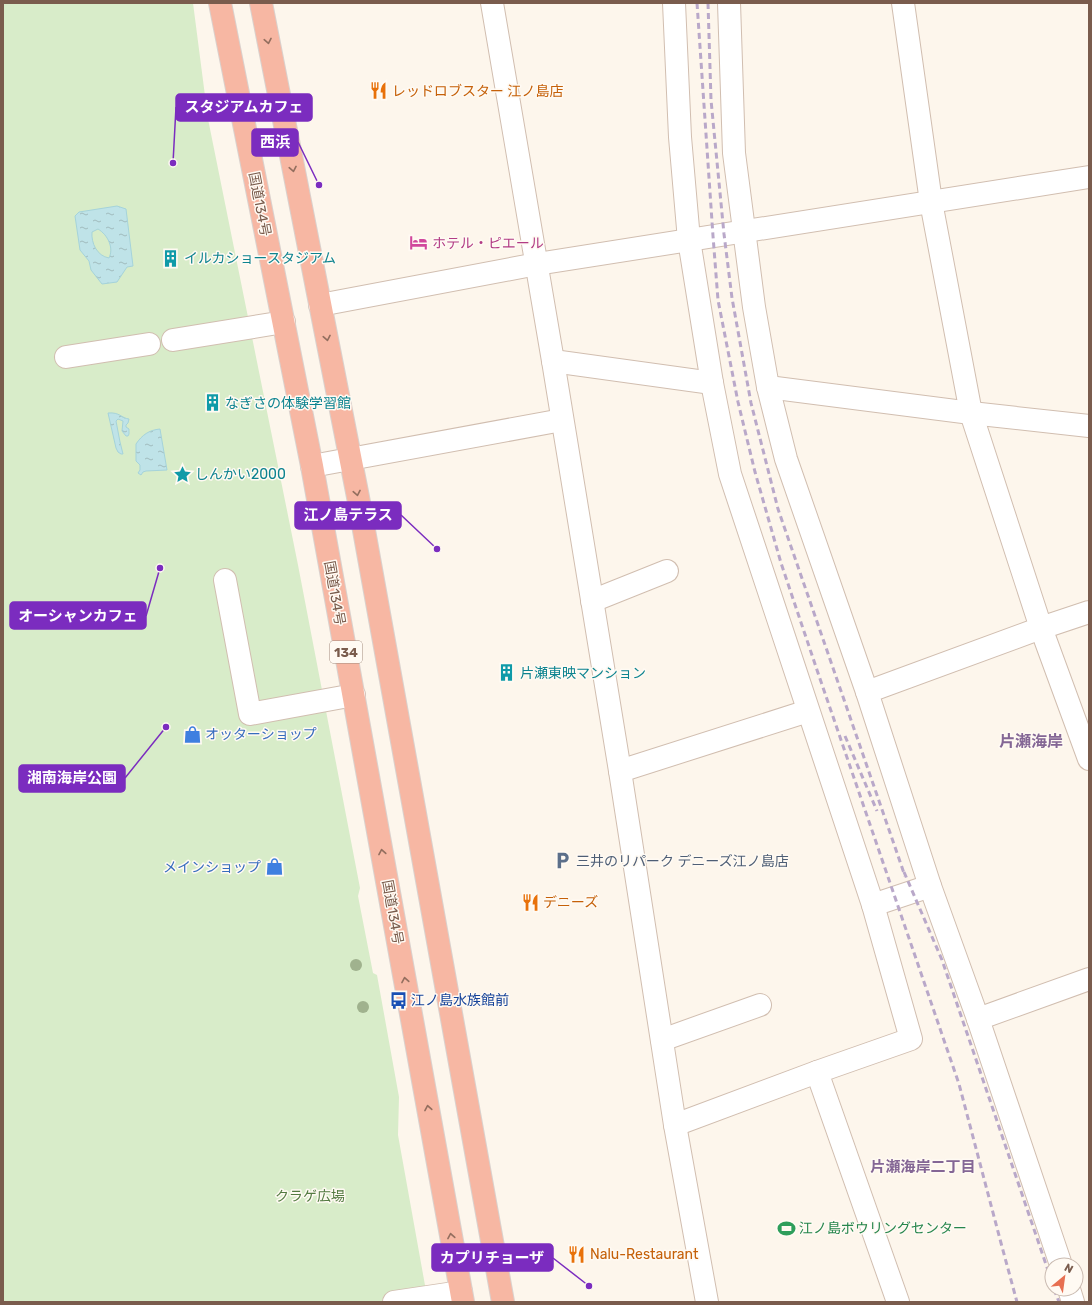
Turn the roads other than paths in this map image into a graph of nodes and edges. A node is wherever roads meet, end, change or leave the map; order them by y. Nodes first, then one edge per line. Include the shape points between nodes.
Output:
1 (220, 3) edge
2 (261, 3) edge
3 (492, 3) edge
4 (674, 3) edge
5 (729, 3) edge
6 (903, 3) edge
7 (1089, 177) edge
8 (931, 202) junction
9 (744, 232) junction
10 (689, 240) junction
11 (537, 264) junction
12 (320, 305) junction
13 (284, 322) junction
14 (174, 340) dead end
15 (149, 344) dead end
16 (66, 357) dead end
17 (553, 361) junction
18 (712, 383) junction
19 (768, 387) junction
20 (971, 413) junction
21 (562, 420) junction
22 (1089, 426) edge
23 (350, 459) junction
24 (312, 466) junction
25 (667, 571) dead end
26 (224, 580) dead end
27 (592, 601) junction
28 (1089, 612) edge
29 (1041, 628) junction
30 (867, 692) junction
31 (354, 695) junction
32 (808, 711) junction
33 (1089, 759) edge
34 (620, 771) junction
35 (930, 886) junction
36 (873, 905) junction
37 (1089, 979) edge
38 (760, 1005) dead end
39 (978, 1019) junction
40 (662, 1040) junction
41 (817, 1072) junction
42 (676, 1125) junction
43 (1057, 1257) edge
44 (462, 1297) edge
45 (405, 1301) edge
46 (503, 1302) edge
47 (707, 1302) edge
48 (898, 1302) edge

1 - 13 highway, 国道134号 / 134
2 -> 12 highway
3 - 11 street
4 - 10 street via 680,137
5 - 9 street via 734,153
6 - 8 street
7 - 8 street
8 - 9 street
8 - 20 street
9 - 10 street
9 - 19 street
10 - 11 street
10 - 18 street
11 - 12 street
11 - 17 street
12 -> 23 highway
13 - 14 street
13 - 24 highway, 国道134号 / 134
15 - 16 street
17 - 18 street
17 - 21 street
18 - 32 street via 730,474
19 - 20 street
19 - 30 street via 786,459
20 - 22 street
20 - 29 street
21 - 23 street
21 - 27 street
23 - 24 street
23 -> 46 highway
24 - 31 highway, 国道134号 / 134
25 - 27 street
26 - 31 street via 250,714
27 - 34 street
28 - 29 street
29 - 30 street
29 - 33 street
30 - 35 street
44 -> 31 highway, 国道134号 / 134
32 - 34 street
32 - 36 street
34 - 40 street
35 - 36 street
35 - 39 street
36 - 41 street via 911,1039
37 - 39 street
38 - 40 street
39 - 43 street
40 - 42 street
41 - 42 street
41 - 48 street
42 - 47 street
44 - 45 street

